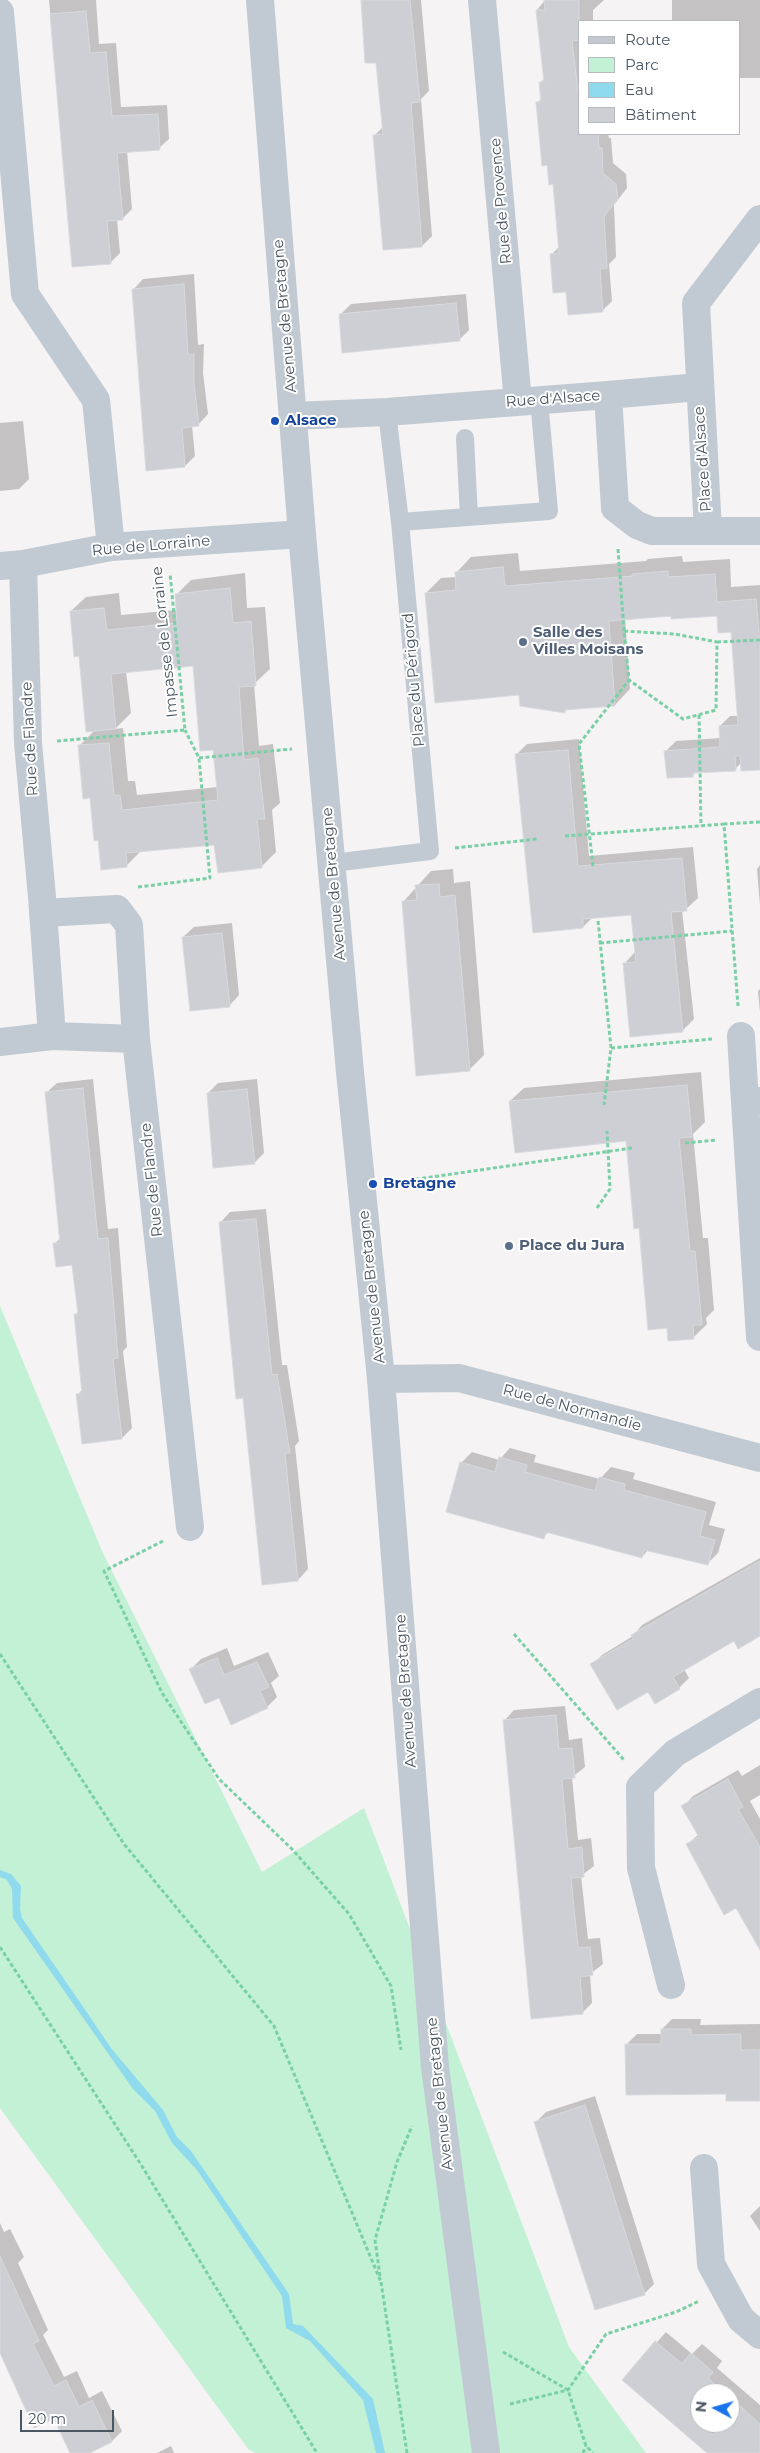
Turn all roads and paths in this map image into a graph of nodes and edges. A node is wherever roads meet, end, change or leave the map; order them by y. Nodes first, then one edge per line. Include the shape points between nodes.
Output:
1 (260, 0) edge
2 (482, 0) edge
3 (0, 12) edge
4 (760, 219) edge
5 (699, 387) junction
6 (608, 395) junction
7 (529, 401) junction
8 (386, 412) junction
9 (293, 416) junction
10 (465, 438) dead end
11 (615, 508) junction
12 (469, 517) junction
13 (400, 522) junction
14 (708, 531) junction
15 (760, 531) edge
16 (302, 534) junction
17 (167, 543) junction
18 (111, 547) junction
19 (12, 565) edge
20 (624, 631) junction
21 (760, 640) edge
22 (717, 642) junction
23 (629, 680) junction
24 (699, 715) junction
25 (185, 730) junction
26 (28, 743) junction
27 (322, 746) junction
28 (199, 758) junction
29 (760, 822) edge
30 (724, 824) junction
31 (701, 826) junction
32 (589, 833) junction
33 (565, 836) dead end
34 (537, 839) dead end
35 (430, 851) junction
36 (333, 863) junction
37 (593, 866) dead end
38 (134, 888) dead end
39 (43, 913) junction
40 (598, 920) dead end
41 (732, 931) junction
42 (600, 943) junction
43 (52, 1036) junction
44 (741, 1036) junction
45 (136, 1039) junction
46 (0, 1042) edge
47 (611, 1048) junction
48 (753, 1101) edge
49 (604, 1105) dead end
50 (607, 1131) dead end
51 (632, 1148) dead end
52 (608, 1150) junction
53 (362, 1188) junction
54 (598, 1208) dead end
55 (760, 1337) edge
56 (381, 1379) junction
57 (760, 1458) edge
58 (190, 1527) joint
59 (514, 1634) dead end
60 (0, 1654) edge
61 (760, 1702) edge
62 (645, 1782) junction
63 (0, 1946) edge
64 (672, 1985) dead end
65 (402, 2054) dead end
66 (414, 2122) dead end
67 (704, 2168) dead end
68 (381, 2282) junction
69 (724, 2288) junction
70 (470, 2332) junction
71 (760, 2335) edge
72 (568, 2390) junction
73 (480, 2411) junction
74 (586, 2446) junction
75 (317, 2453) edge
76 (407, 2453) edge
77 (486, 2453) edge
78 (583, 2453) edge
79 (593, 2453) edge

1 - 9 street, Avenue de Bretagne
2 - 7 street, Rue de Provence
3 - 18 street via 25,294 96,400
4 - 5 street, Place d'Alsace via 696,303
5 - 6 street, Place d'Alsace
5 - 14 street, Place d'Alsace
6 - 7 street, Rue d'Alsace
6 - 11 street, Rue d'Alsace
7 - 8 street, Rue d'Alsace
7 - 12 lane via 549,511
8 - 9 street, Rue d'Alsace
8 - 13 lane, Place du Périgord
9 - 16 street, Avenue de Bretagne
10 - 12 lane
11 - 14 street via 637,525 652,531
11 - 20 path
12 - 13 lane
13 - 35 lane, Place du Périgord
14 - 15 street
16 - 17 street, Rue de Lorraine
16 - 27 street, Avenue de Bretagne
17 - 18 street, Rue de Lorraine
17 - 25 path, Impasse de Lorraine
18 - 19 street, Rue de Lorraine
19 - 26 street, Rue de Flandre
20 - 22 path via 675,634
20 - 23 path
21 - 22 path
22 - 24 path via 716,710
23 - 24 path via 683,719
23 - 32 path via 579,744
24 - 31 path
25 - 26 path, Impasse de Lorraine
25 - 28 path
26 - 39 street, Rue de Flandre
27 - 28 path
27 - 36 street, Avenue de Bretagne
28 - 38 path via 210,878
29 - 30 path
30 - 31 path
30 - 41 path
31 - 32 path
32 - 33 path
32 - 37 path
34 - 35 path
35 - 36 lane
36 - 53 street, Avenue de Bretagne
39 - 43 street, Rue de Flandre
39 - 45 street, Rue de Flandre via 117,909 129,925
40 - 42 path
41 - 42 path
41 - 44 path
42 - 47 path
43 - 45 street
43 - 46 street
44 - 47 path
44 - 48 street
45 - 58 street, Rue de Flandre
47 - 49 path
48 - 55 street
50 - 52 path
51 - 52 path
52 - 53 path
52 - 54 path via 610,1189
53 - 56 street, Avenue de Bretagne
56 - 57 street, Rue de Normandie via 459,1378
56 - 70 street, Avenue de Bretagne via 435,2067
58 - 65 path via 104,1571 162,1693 219,1779 292,1849 349,1914 392,1986
59 - 62 path
60 - 68 path via 124,1844 274,2026
61 - 62 street via 675,1754
62 - 64 street via 640,1787 641,1868
63 - 75 path via 140,2163
66 - 68 path via 397,2162 375,2240
67 - 69 street via 711,2264
68 - 76 path
69 - 71 street via 741,2319
69 - 72 path via 676,2312 606,2334
70 - 72 path
70 - 73 street, Avenue de Bretagne
72 - 73 path
72 - 74 path
73 - 77 street, Avenue de Bretagne
74 - 78 path
74 - 79 path

